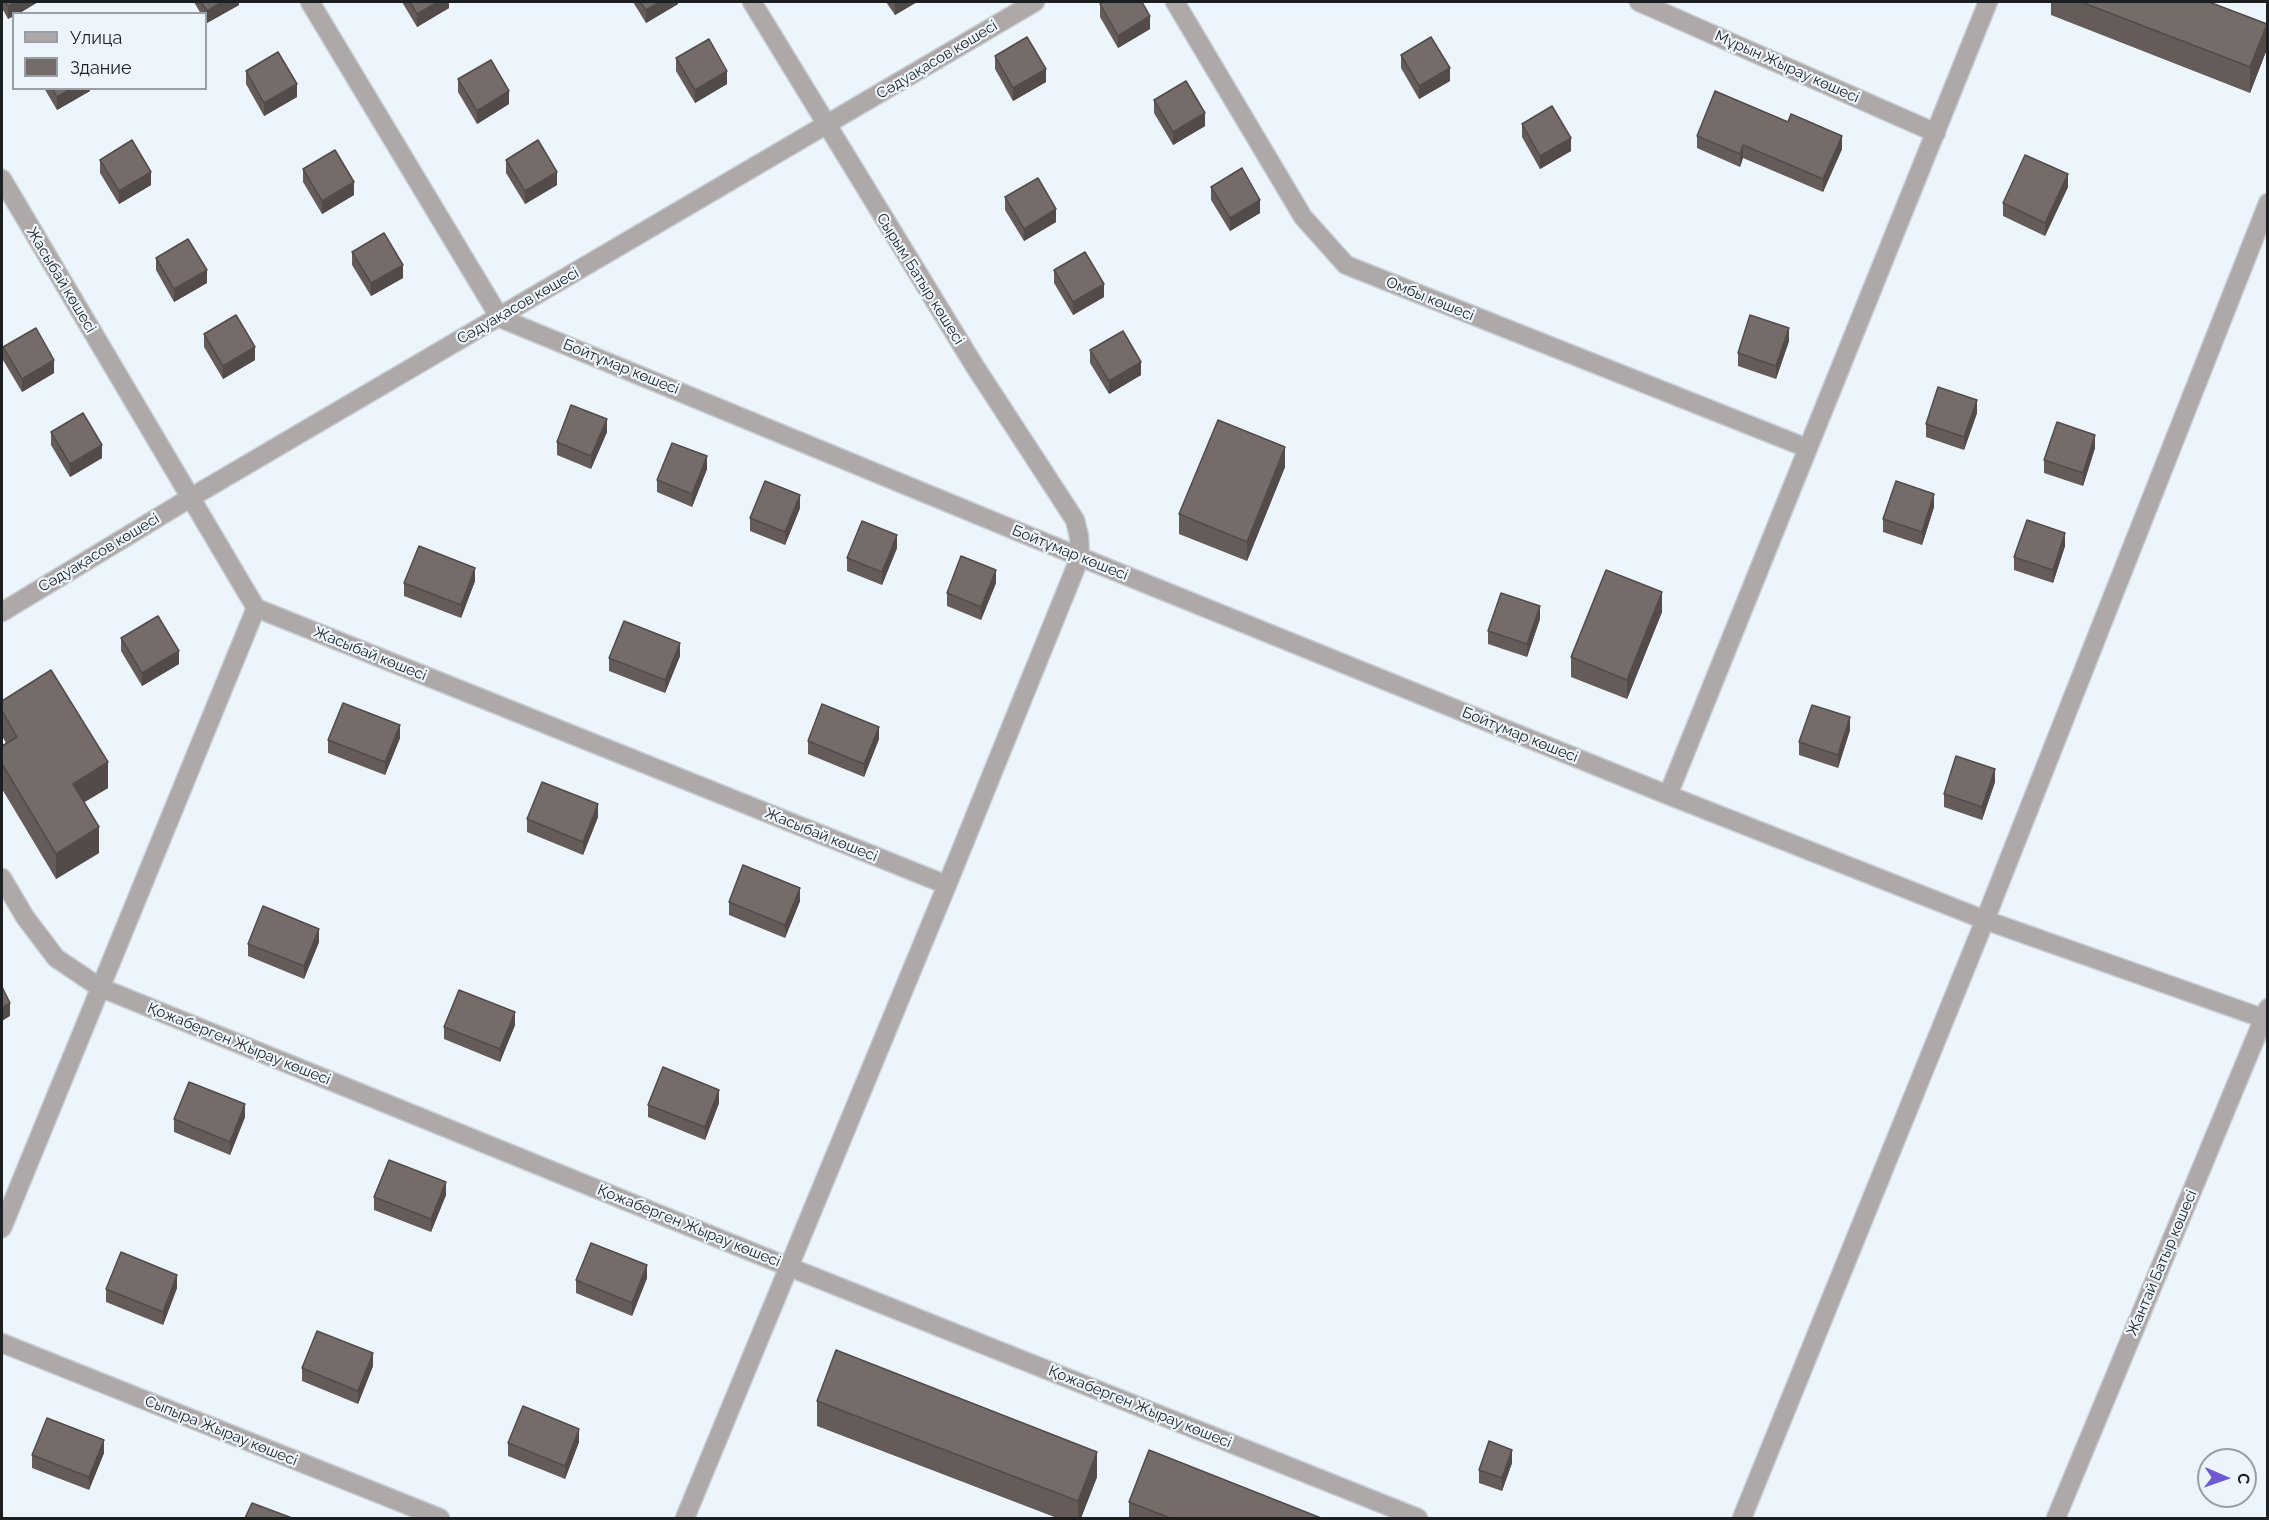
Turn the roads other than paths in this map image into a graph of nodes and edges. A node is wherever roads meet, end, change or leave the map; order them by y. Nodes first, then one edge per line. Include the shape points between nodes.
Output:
1 (310, 2) edge
2 (752, 2) edge
3 (1035, 2) edge
4 (1175, 2) edge
5 (1639, 2) edge
6 (1988, 2) edge
7 (825, 125) junction
8 (1936, 133) junction
9 (2, 179) edge
10 (2268, 203) edge
11 (500, 318) junction
12 (1807, 448) junction
13 (190, 498) junction
14 (1080, 557) junction
15 (256, 608) junction
16 (2, 612) edge
17 (1668, 795) junction
18 (2, 878) edge
19 (947, 885) junction
20 (1985, 920) junction
21 (99, 987) junction
22 (2266, 1015) edge
23 (2, 1228) edge
24 (789, 1267) junction
25 (2, 1343) edge
26 (440, 1518) edge
27 (685, 1518) edge
28 (1418, 1518) edge
29 (1742, 1518) edge
30 (2056, 1518) edge

1 - 11 street
2 - 7 street, Сырым Батыр көшесі
3 - 7 street, Сәдуақасов көшесі
4 - 12 street, Омбы көшесі via 1303,217 1346,265
5 - 8 street, Мұрын Жырау көшесі
6 - 8 street
7 - 11 street, Сәдуақасов көшесі
7 - 14 street, Сырым Батыр көшесі via 1075,520
8 - 12 street
9 - 13 street, Жасыбай көшесі
10 - 20 street
11 - 13 street, Сәдуақасов көшесі
11 - 14 street, Бойтұмар көшесі
12 - 17 street
13 - 15 street, Жасыбай көшесі
13 - 16 street, Сәдуақасов көшесі
14 - 17 street, Бойтұмар көшесі
14 - 19 street
15 - 19 street, Жасыбай көшесі
15 - 21 street
17 - 20 street, Бойтұмар көшесі
18 - 21 street, Қожаберген Жырау көшесі via 56,958
19 - 24 street
20 - 22 street, Бойтұмар көшесі
20 - 29 street
21 - 23 street
21 - 24 street, Қожаберген Жырау көшесі
22 - 30 street, Жантай Батыр көшесі
24 - 27 street
24 - 28 street, Қожаберген Жырау көшесі
25 - 26 street, Сыпыра Жырау көшесі

